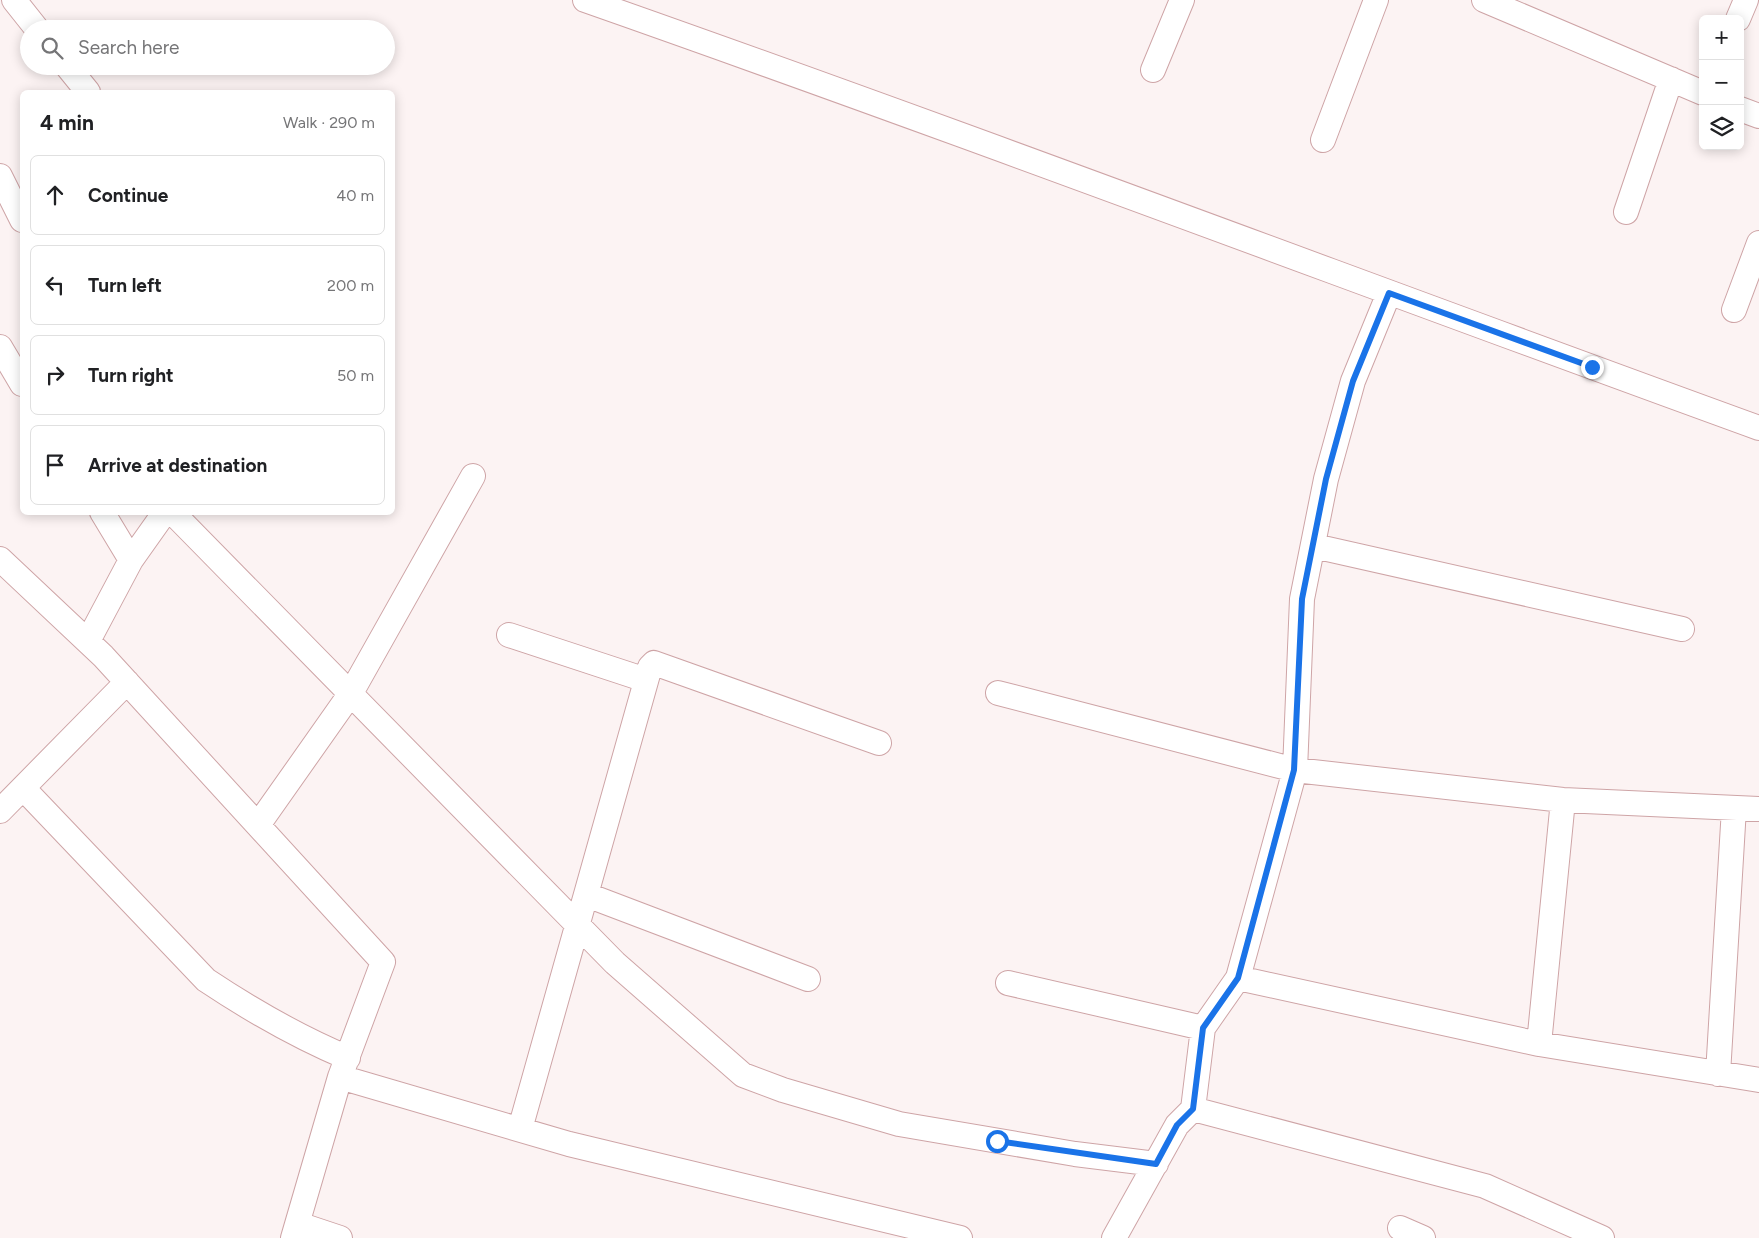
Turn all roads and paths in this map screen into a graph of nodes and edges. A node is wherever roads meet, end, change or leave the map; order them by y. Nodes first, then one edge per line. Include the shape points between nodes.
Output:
1 (14, 0) edge
2 (585, 0) edge
3 (1182, 0) edge
4 (1376, 0) edge
5 (1484, 0) edge
6 (1746, 0) edge
7 (1740, 15) edge
8 (30, 20) edge
9 (1153, 70) dead end
10 (74, 75) edge
11 (1671, 79) junction
12 (86, 90) edge
13 (1699, 91) edge
14 (1744, 110) edge
15 (1759, 116) edge
16 (1323, 140) dead end
17 (0, 176) edge
18 (1626, 212) dead end
19 (20, 216) edge
20 (1759, 243) edge
21 (1389, 293) junction
22 (1734, 310) dead end
23 (0, 347) edge
24 (20, 381) edge
25 (1759, 428) edge
26 (473, 476) dead end
27 (104, 515) edge
28 (163, 515) edge
29 (175, 515) edge
30 (1314, 546) junction
31 (0, 559) edge
32 (131, 560) junction
33 (1682, 629) dead end
34 (509, 635) dead end
35 (88, 642) junction
36 (646, 680) junction
37 (127, 682) junction
38 (998, 693) dead end
39 (351, 694) junction
40 (879, 743) dead end
41 (1294, 770) junction
42 (23, 788) junction
43 (1563, 800) junction
44 (1734, 808) junction
45 (1759, 809) edge
46 (0, 811) edge
47 (258, 825) junction
48 (586, 895) junction
49 (578, 926) junction
50 (1238, 978) junction
51 (808, 979) dead end
52 (1008, 983) dead end
53 (1203, 1028) junction
54 (1539, 1044) junction
55 (344, 1068) junction
56 (1718, 1074) junction
57 (1759, 1080) edge
58 (1193, 1109) junction
59 (520, 1130) junction
60 (1156, 1164) junction
61 (1400, 1228) dead end
62 (296, 1231) edge
63 (340, 1238) edge
64 (960, 1238) edge
65 (1114, 1238) edge
66 (1423, 1238) edge
67 (1602, 1238) edge

1 - 8 street
2 - 21 street via 874,102
3 - 9 street
4 - 16 street
5 - 11 street
6 - 7 street
10 - 12 street
11 - 13 street
11 - 18 street
14 - 15 street
17 - 19 street
20 - 22 street
21 - 25 street
21 - 30 street via 1353,381 1326,479
23 - 24 street
26 - 39 street
27 - 32 street
28 - 32 street
29 - 39 street
30 - 33 street
30 - 41 street via 1302,599
31 - 35 street
32 - 35 street
34 - 36 street
35 - 37 street
36 - 40 street via 654,663
36 - 48 street
37 - 42 street
37 - 47 street
38 - 41 street
39 - 47 street
39 - 49 street
41 - 43 street
41 - 50 street
42 - 46 street
42 - 55 street via 206,980 319,1046
43 - 44 street
43 - 54 street
44 - 45 street
44 - 56 street
47 - 55 street via 383,962
48 - 49 street
48 - 51 street
49 - 59 street
49 - 60 street via 615,963 743,1075 899,1124 1075,1154
50 - 53 street
50 - 54 street
52 - 53 street
53 - 58 street
54 - 56 street
55 - 59 street
55 - 62 street
56 - 57 street
58 - 60 street via 1177,1125
58 - 67 street via 1485,1186
59 - 64 street
60 - 65 street
61 - 66 street
62 - 63 street

